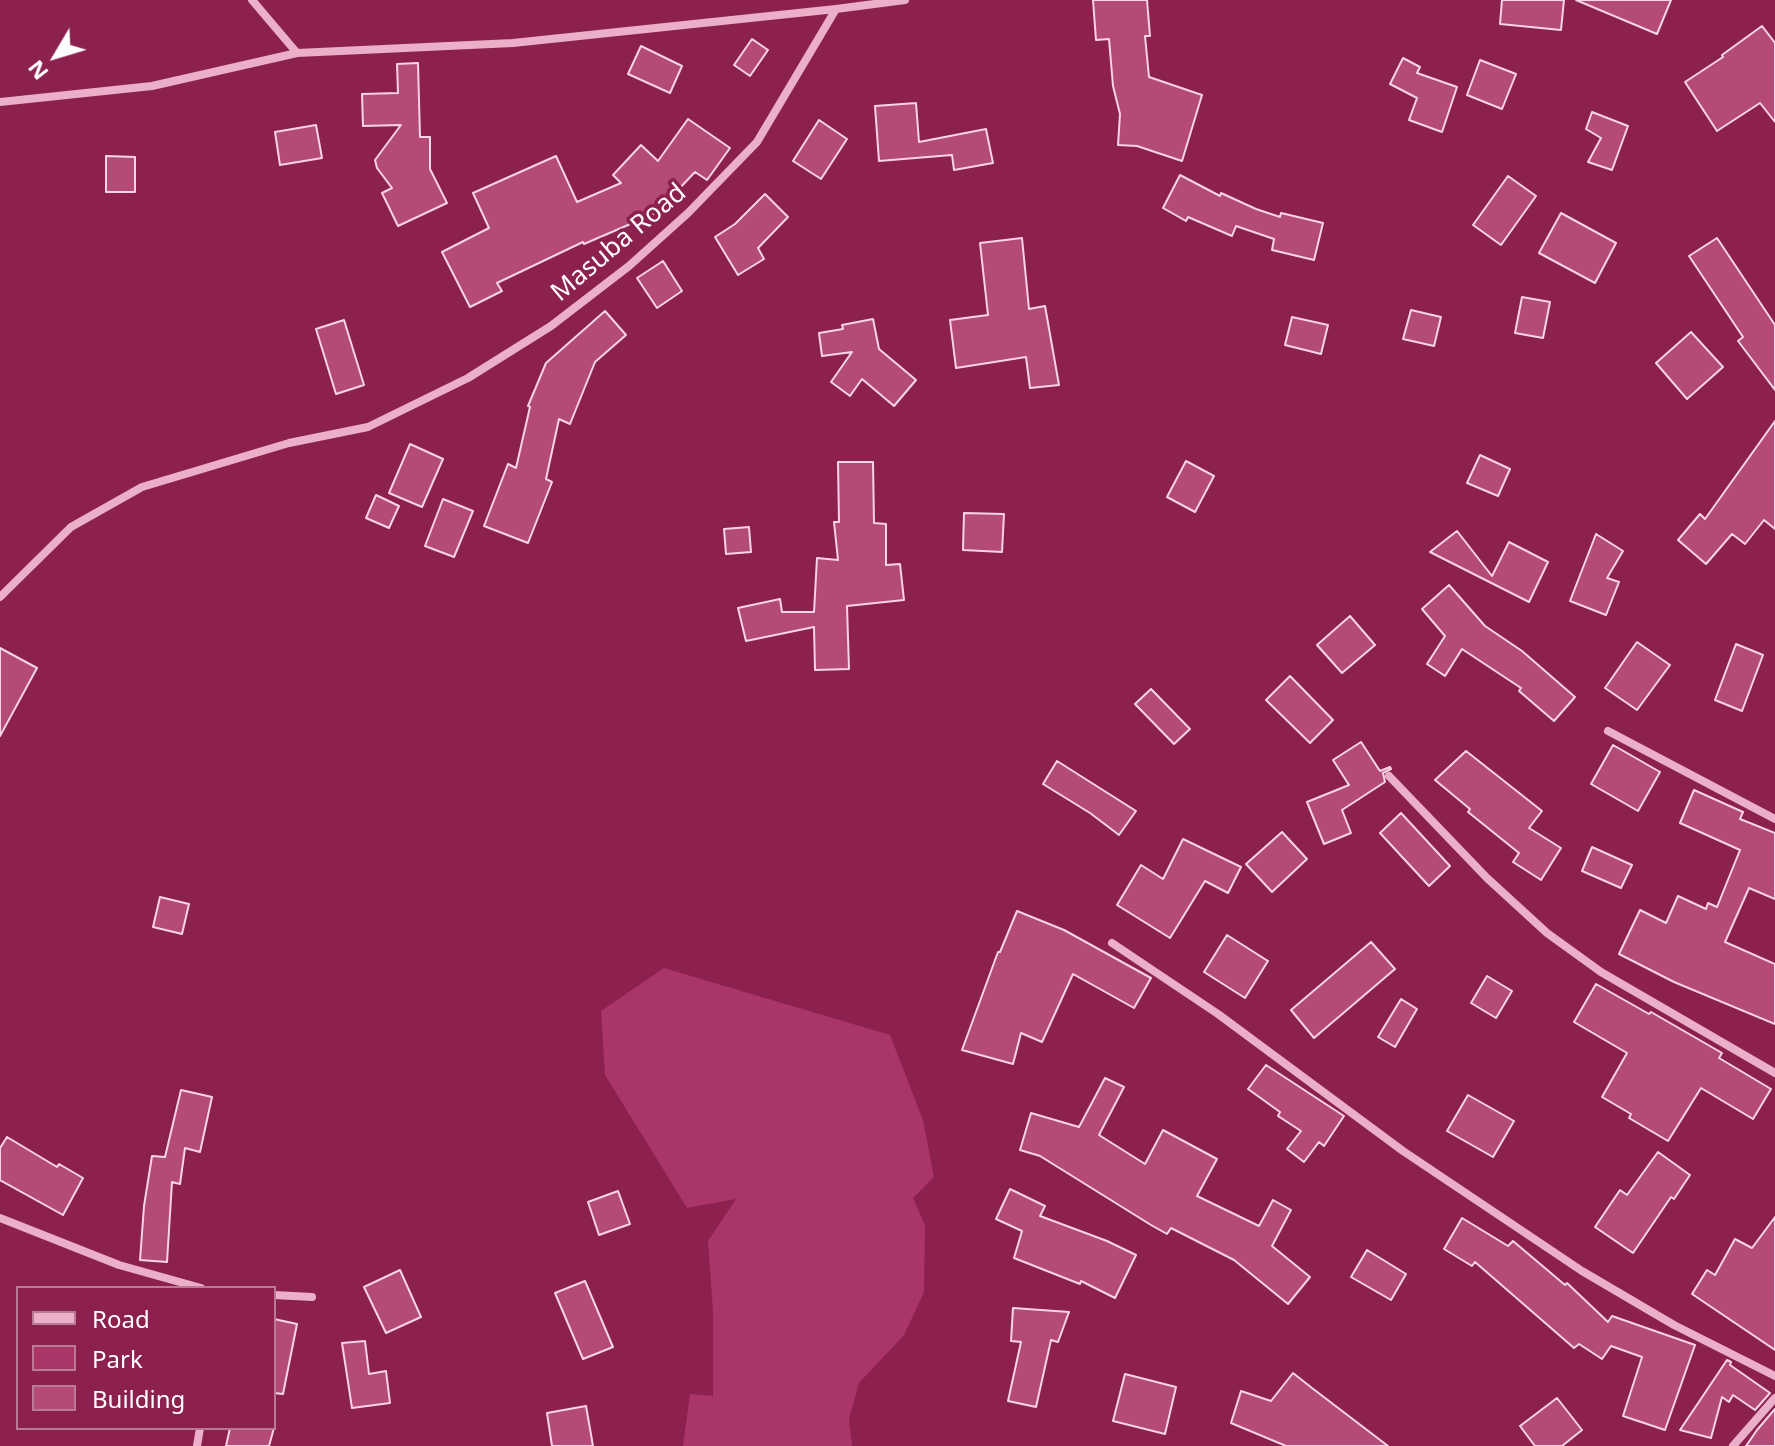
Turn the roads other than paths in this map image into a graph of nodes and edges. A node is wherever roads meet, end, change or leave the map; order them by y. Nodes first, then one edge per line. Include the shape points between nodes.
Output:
1 (252, 0) edge
2 (905, 0) edge
3 (836, 9) junction
4 (297, 53) junction
5 (0, 102) edge
6 (0, 597) edge
7 (1608, 731) dead end
8 (1389, 776) dead end
9 (1775, 819) edge
10 (1112, 943) dead end
11 (1775, 1073) edge
12 (0, 1218) edge
13 (194, 1286) edge
14 (276, 1295) edge
15 (312, 1297) dead end
16 (1775, 1376) edge
17 (1775, 1398) edge
18 (1733, 1446) edge

1 - 4 street
2 - 3 street
3 - 4 street via 513,43
3 - 6 street, Masuba Road via 757,142 629,266 551,326 468,378 368,427 289,443 142,487 71,527
4 - 5 street via 152,86
7 - 9 street
8 - 11 street via 1547,933 1601,972
10 - 16 street via 1403,1151 1582,1271
12 - 13 street via 119,1265
14 - 15 street
17 - 18 street

